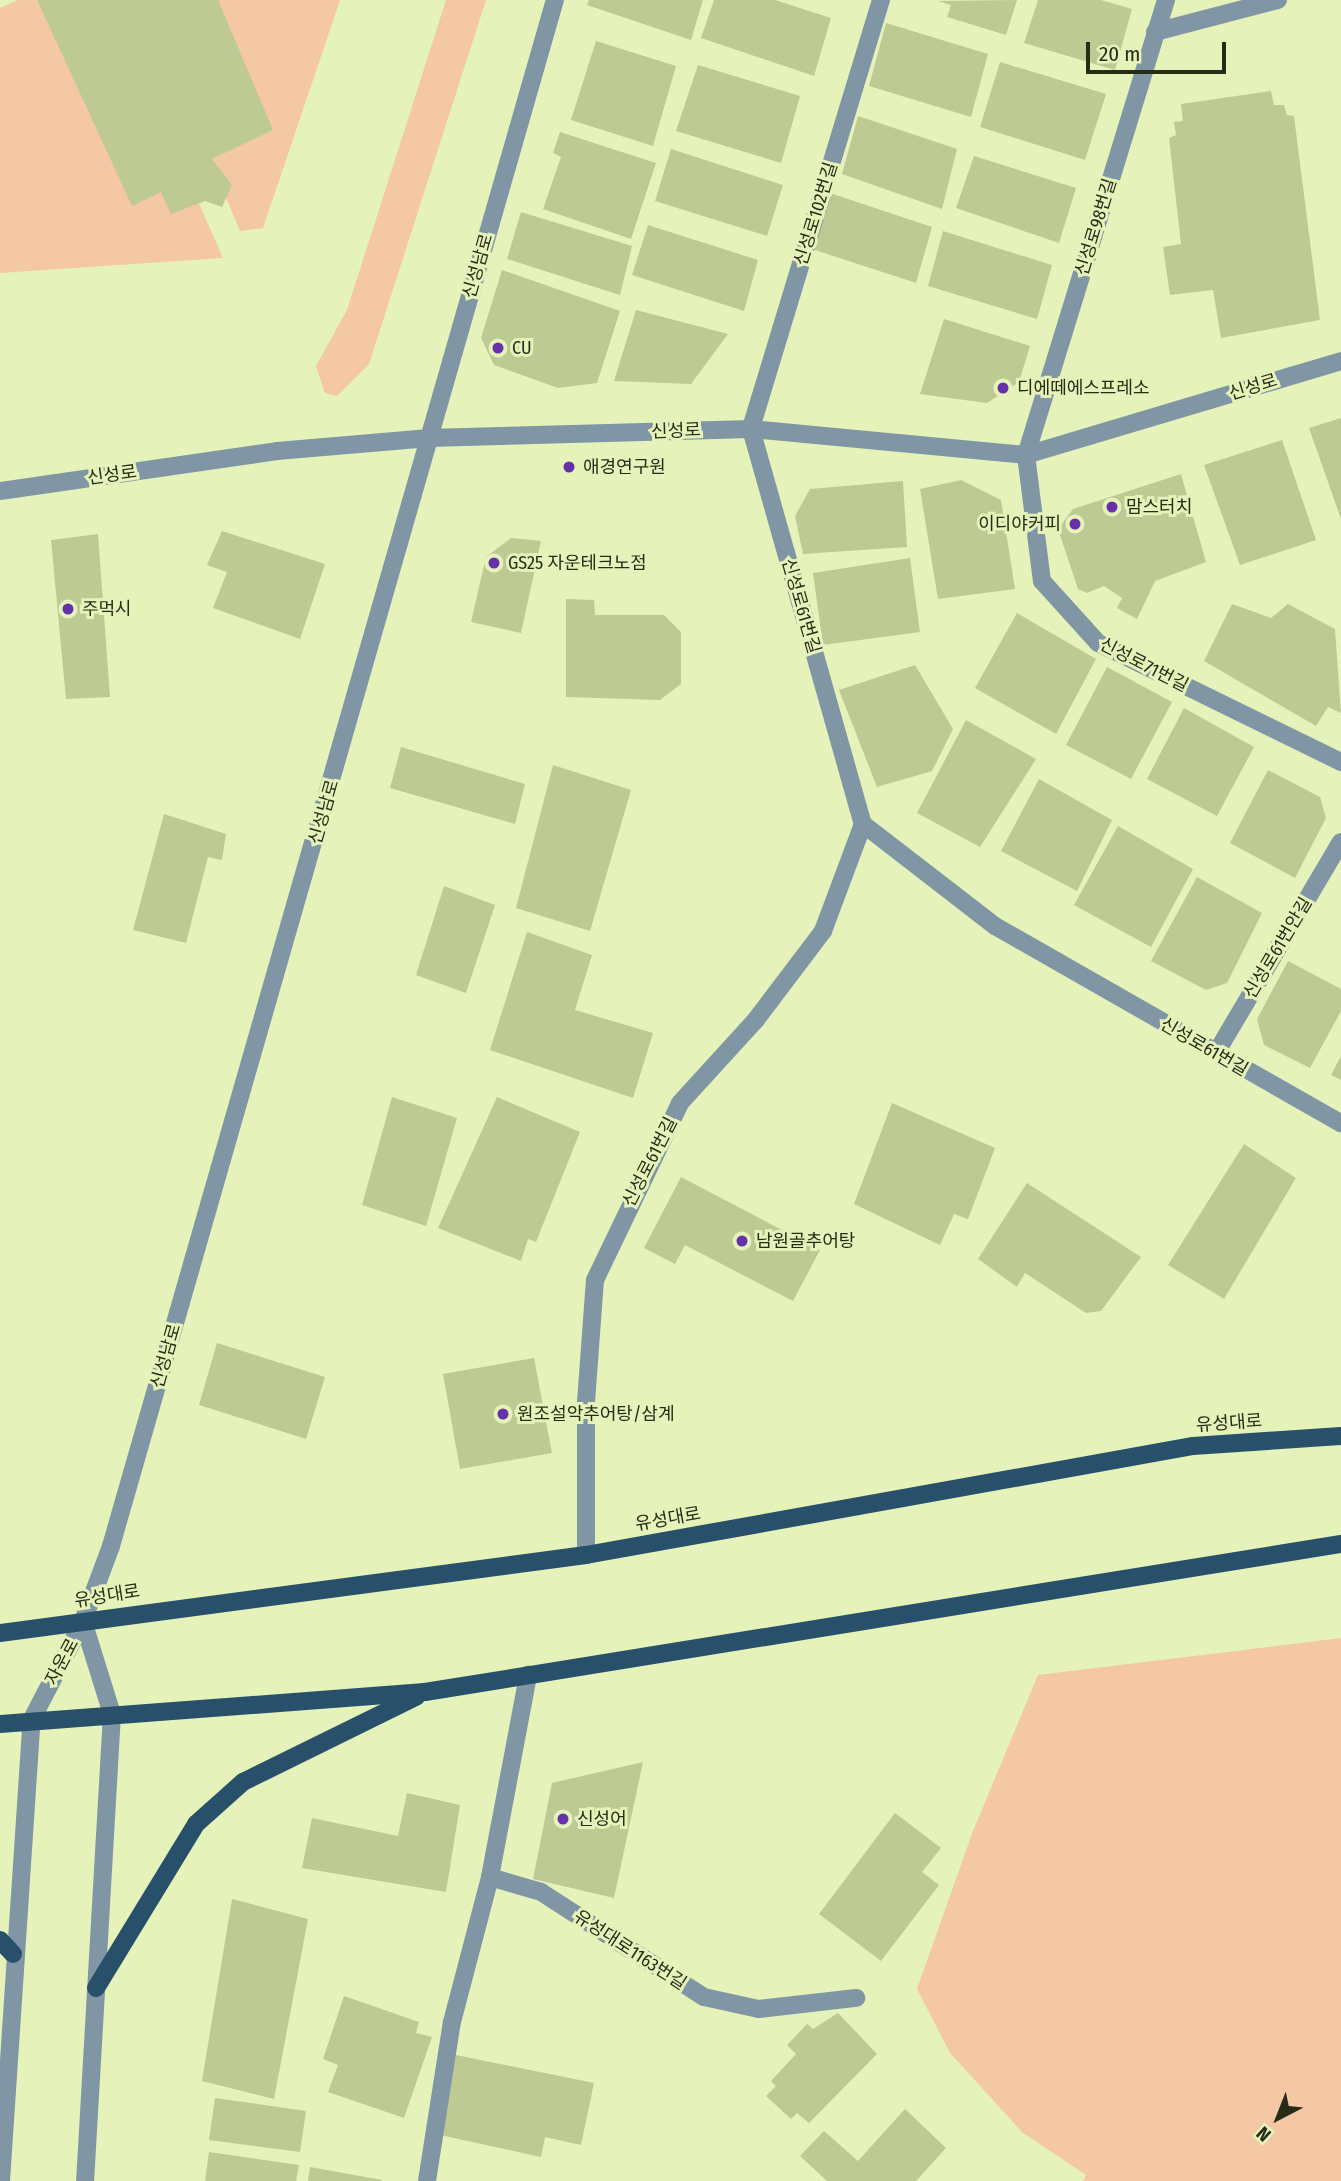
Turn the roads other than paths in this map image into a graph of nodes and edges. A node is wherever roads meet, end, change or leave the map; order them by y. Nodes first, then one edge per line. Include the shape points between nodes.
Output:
1 (555, 0) edge
2 (881, 0) edge
3 (1166, 0) edge
4 (1279, 0) edge
5 (1155, 33) junction
6 (1341, 361) edge
7 (751, 429) junction
8 (429, 438) junction
9 (1026, 455) junction
10 (0, 491) edge
11 (1341, 762) edge
12 (863, 824) junction
13 (1341, 842) edge
14 (1216, 1053) junction
15 (1341, 1123) edge
16 (1341, 1436) edge
17 (1341, 1544) edge
18 (586, 1555) junction
19 (83, 1621) junction
20 (0, 1633) edge
21 (528, 1675) junction
22 (425, 1692) junction
23 (112, 1714) junction
24 (32, 1718) junction
25 (0, 1724) edge
26 (490, 1877) junction
27 (0, 1940) edge
28 (13, 1954) junction
29 (96, 1988) junction
30 (856, 1998) dead end
31 (1, 2181) edge
32 (85, 2181) edge
33 (427, 2181) edge

1 - 8 street, 신성남로
2 - 7 street, 신성로102번길
3 - 5 street, 신성로98번길
4 - 5 street
5 - 9 street, 신성로98번길
6 - 9 street, 신성로
7 - 8 street, 신성로
7 - 9 street, 신성로
7 - 12 street, 신성로61번길
8 - 10 street, 신성로 via 276,451
8 - 19 street, 신성남로 via 111,1546
9 - 11 street, 신성로71번길 via 1042,580 1098,643
12 - 14 street, 신성로61번길 via 995,926
12 - 18 street, 신성로61번길 via 823,931 755,1021 680,1103 595,1280 586,1402
13 - 14 street, 신성로61번안길
14 - 15 street, 신성로61번길
16 - 18 main road, 유성대로 via 1193,1446
17 - 21 main road
18 - 19 main road, 유성대로
19 - 20 main road, 유성대로
19 - 23 street, 자운로
19 - 24 street, 자운로
21 - 22 main road
21 - 26 street
22 - 23 main road
22 - 29 main road via 243,1782 196,1824
23 - 24 main road
23 - 29 street, 자운로
24 - 25 main road
24 - 28 street, 자운로
26 - 30 street, 유성대로1163번길 via 541,1892 704,1997 759,2009
26 - 33 street via 452,2022
27 - 28 main road
28 - 31 street, 자운로
29 - 32 street, 자운로

